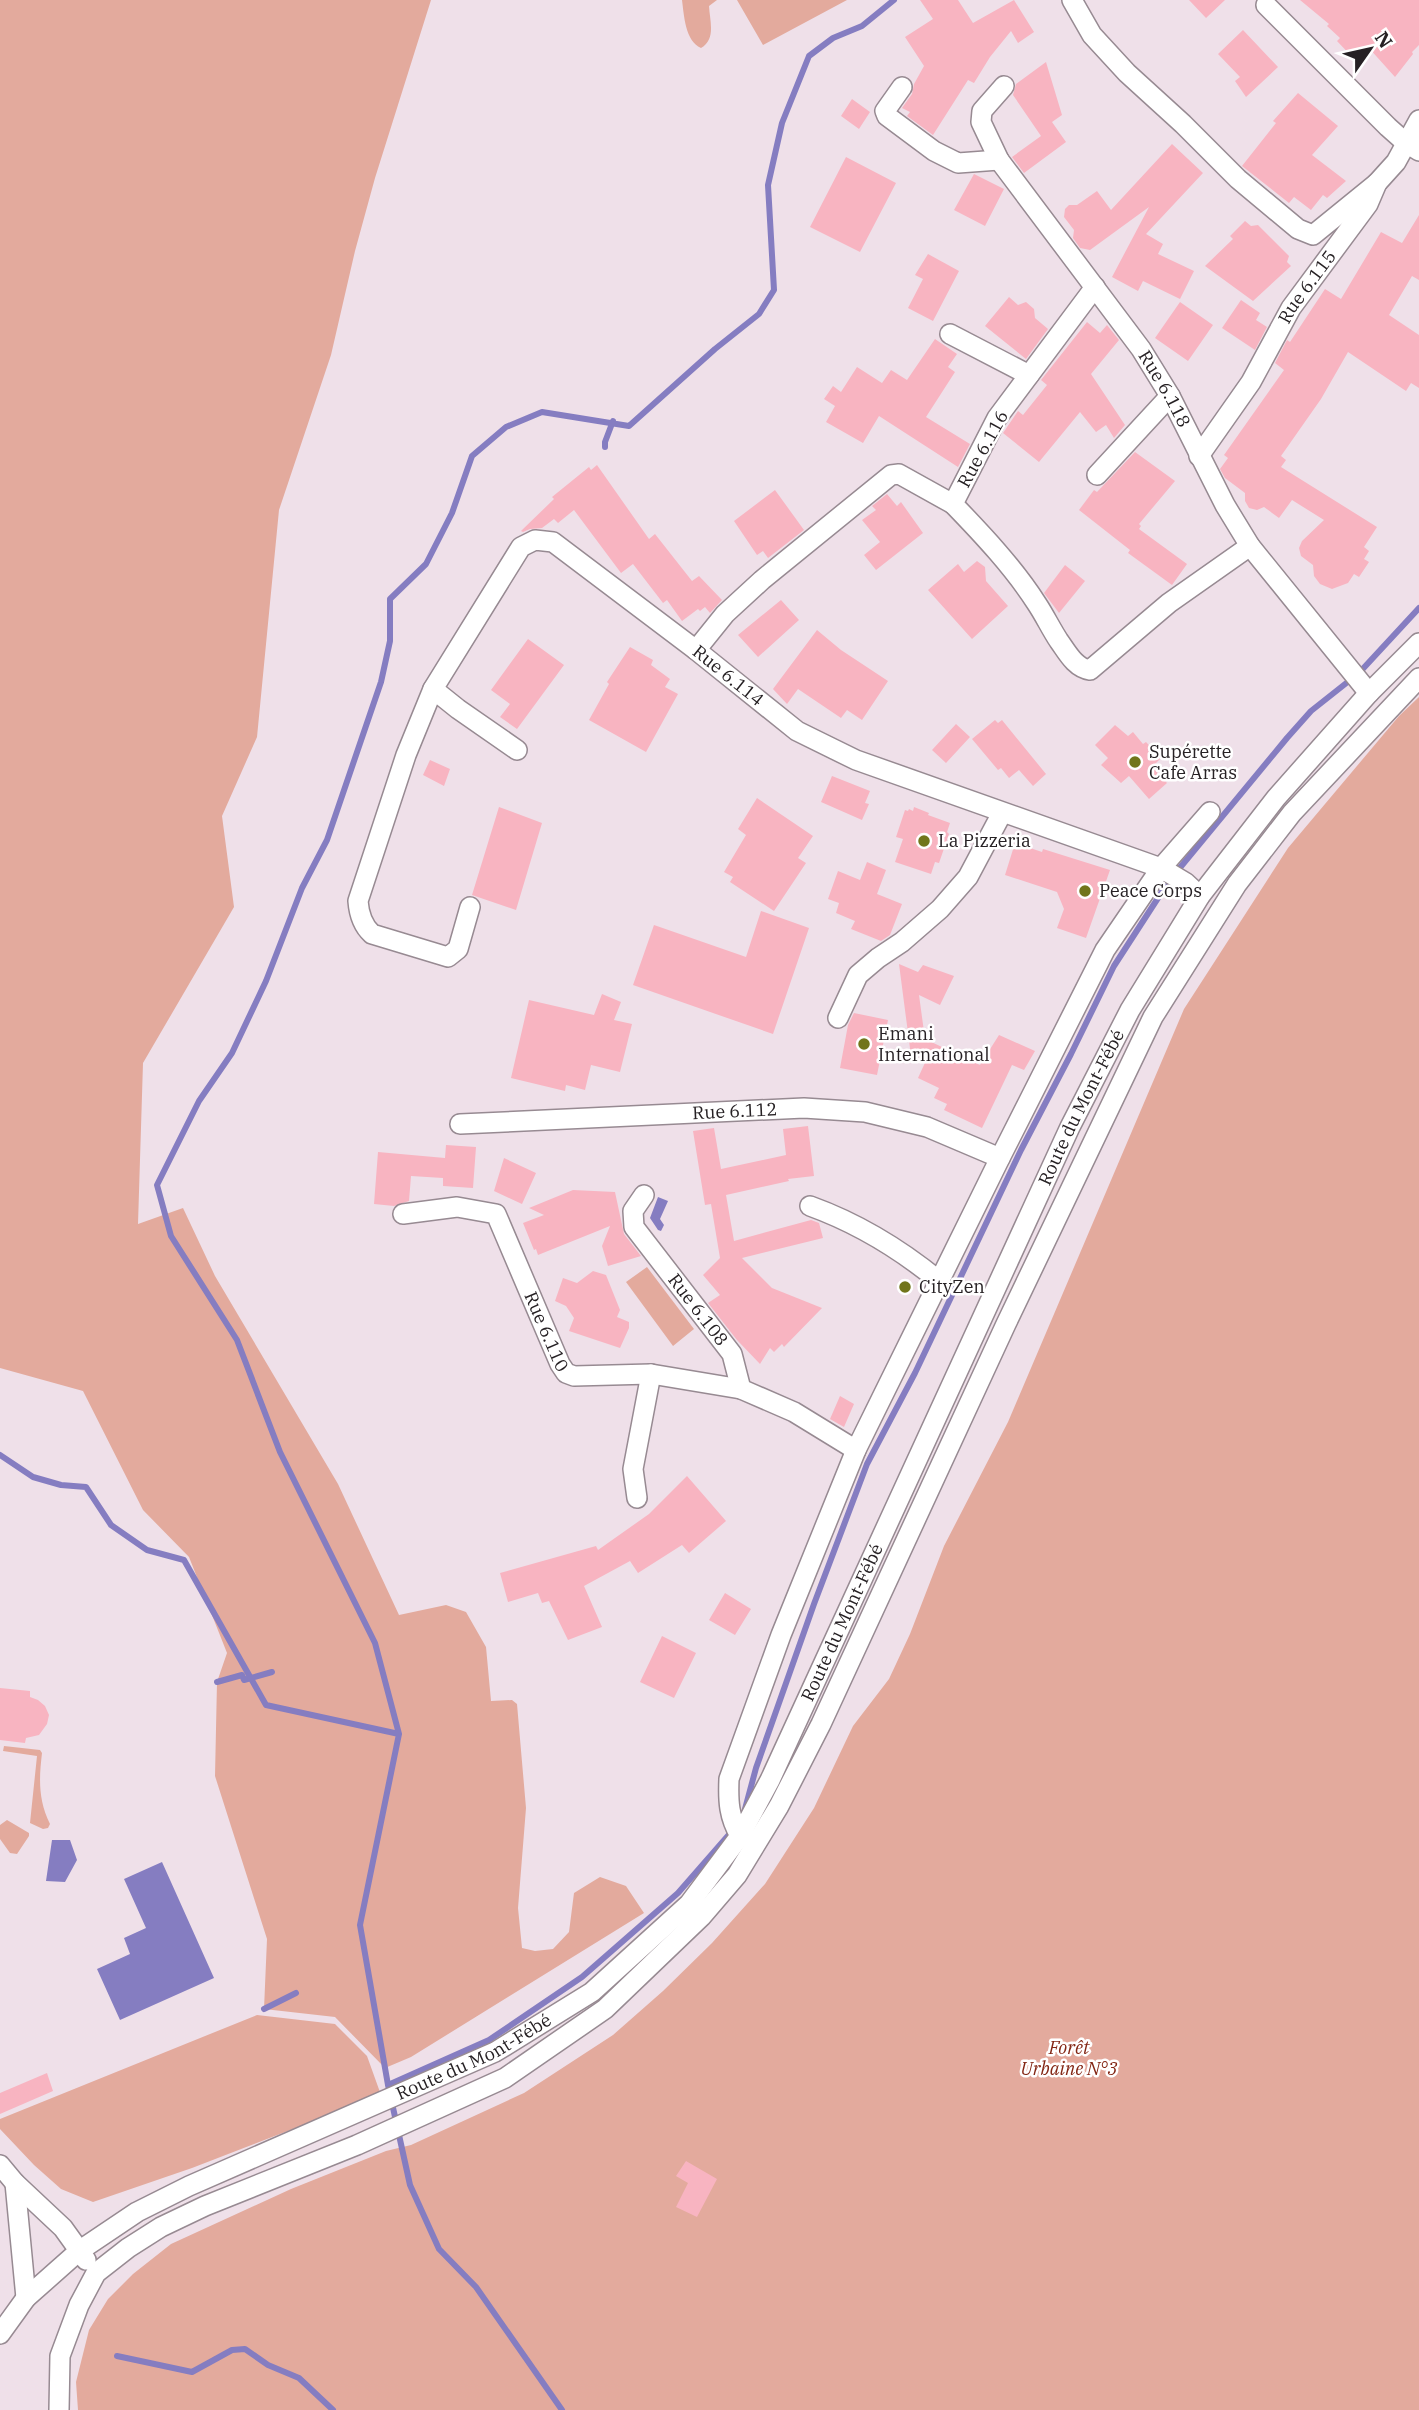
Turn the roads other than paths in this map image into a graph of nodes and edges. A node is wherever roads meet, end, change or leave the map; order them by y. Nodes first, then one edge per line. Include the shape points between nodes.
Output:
1 (1072, 0) edge
2 (1266, 5) dead end
3 (1004, 86) dead end
4 (902, 87) dead end
5 (1419, 120) edge
6 (1412, 147) edge
7 (999, 160) junction
8 (1377, 183) junction
9 (1095, 287) junction
10 (950, 334) dead end
11 (1029, 375) junction
12 (1170, 396) junction
13 (1199, 456) junction
14 (1097, 475) dead end
15 (953, 505) junction
16 (1250, 546) junction
17 (1419, 643) edge
18 (695, 650) junction
19 (1419, 678) edge
20 (433, 690) junction
21 (1369, 693) junction
22 (517, 750) dead end
23 (1210, 812) dead end
24 (1002, 813) junction
25 (1161, 868) junction
26 (1200, 895) junction
27 (470, 907) dead end
28 (838, 1018) dead end
29 (460, 1124) dead end
30 (1000, 1158) junction
31 (644, 1195) dead end
32 (810, 1206) dead end
33 (403, 1214) dead end
34 (939, 1281) junction
35 (651, 1374) junction
36 (741, 1389) junction
37 (856, 1450) junction
38 (636, 1498) dead end
39 (740, 1836) junction
40 (0, 2165) edge
41 (15, 2183) junction
42 (79, 2251) junction
43 (96, 2273) junction
44 (26, 2298) junction
45 (0, 2334) edge
46 (59, 2410) edge

1 - 8 street via 1092,35 1127,73 1298,229 1313,234
2 - 6 street
3 - 7 street, Rue 6.118 via 982,111 981,122
4 - 7 street via 887,116 958,163
5 - 6 street, Rue 6.115
6 - 8 street, Rue 6.115
7 - 9 street, Rue 6.118
8 - 13 street, Rue 6.115 via 1368,204 1291,308 1251,382
9 - 11 street, Rue 6.116
9 - 12 street, Rue 6.118
10 - 11 street
11 - 15 street, Rue 6.116 via 997,418
12 - 13 street, Rue 6.118
12 - 14 street
13 - 16 street, Rue 6.118
15 - 16 street, Rue 6.116 via 1011,570 1074,662 1090,670 1169,603
15 - 18 street via 899,474 891,475 762,580
16 - 21 street, Rue 6.118
17 - 21 street, Route du Mont-Fébé
18 - 20 street, Rue 6.114 via 553,542 535,540 521,547
18 - 24 street, Rue 6.114 via 797,731 856,760
19 - 43 street, Route du Mont-Fébé via 1292,813 1237,884 1153,1017 821,1724 737,1875 701,1917 605,2009 505,2078 357,2145 205,2206 161,2227
20 - 22 street
20 - 27 street, Rue 6.114 via 406,755 358,901 359,912 372,934 448,957 458,949
21 - 26 street, Route du Mont-Fébé via 1276,798
23 - 25 street
24 - 25 street, Rue 6.114
24 - 28 street via 968,877 902,943 858,975
25 - 26 street, Rue 6.114
25 - 30 street via 1105,950
26 - 39 street, Route du Mont-Fébé via 1130,1010 1070,1127 802,1714
29 - 30 street, Rue 6.112 via 804,1108 865,1112 927,1127
30 - 34 street
31 - 36 street, Rue 6.108 via 633,1212 634,1227 732,1354
32 - 34 street via 868,1232
33 - 35 street, Rue 6.110 via 457,1207 496,1214 566,1373
34 - 37 street
35 - 36 street, Rue 6.110
35 - 38 street via 633,1469
36 - 37 street via 794,1412
37 - 39 street via 729,1779 727,1802
39 - 42 street, Route du Mont-Fébé via 689,1904 592,1992 506,2046 189,2186 136,2212
40 - 41 street
41 - 42 street via 63,2228
41 - 44 street
42 - 43 street
42 - 44 street, Route du Mont-Fébé
43 - 46 street, Route du Mont-Fébé via 60,2356
44 - 45 street, Route du Mont-Fébé

